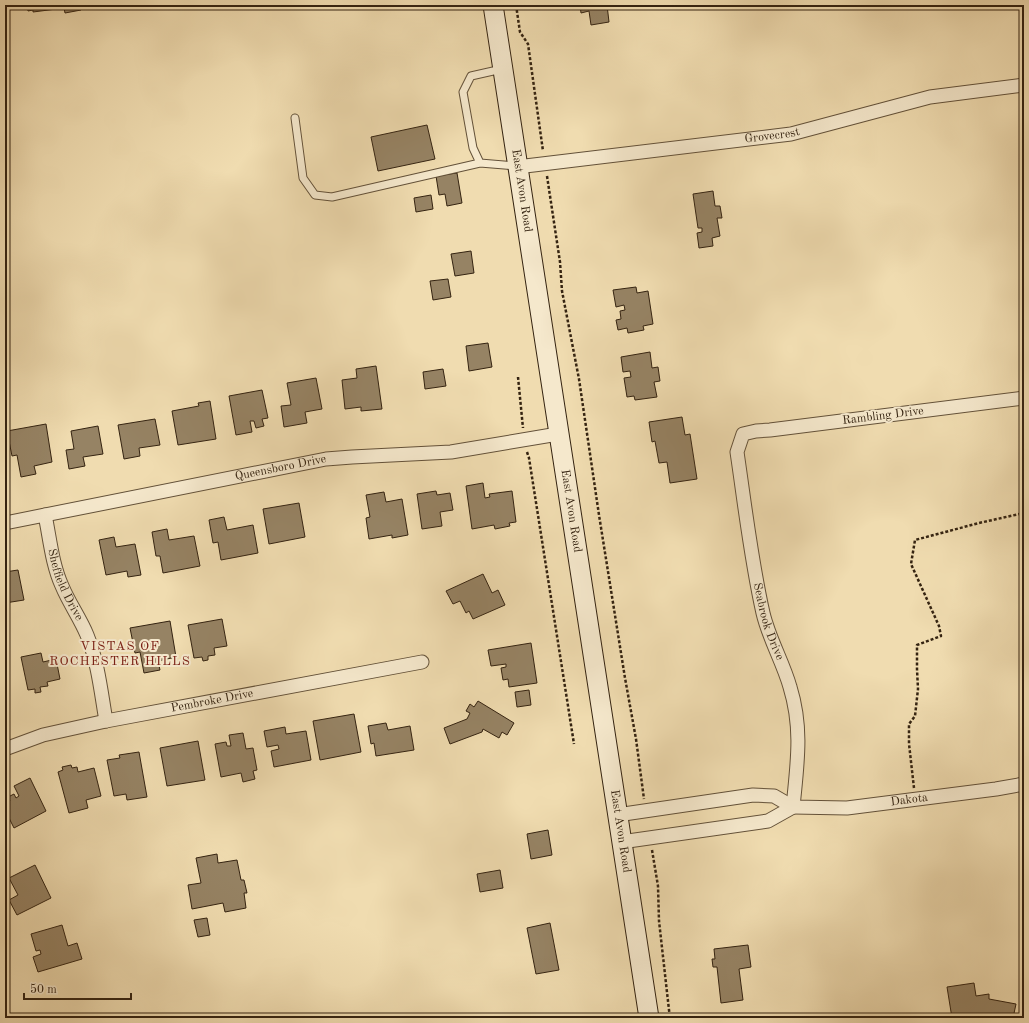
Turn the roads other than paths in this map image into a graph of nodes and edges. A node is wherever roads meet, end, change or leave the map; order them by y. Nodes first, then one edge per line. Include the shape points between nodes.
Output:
1 (493, 5) edge
2 (502, 68) junction
3 (1024, 86) edge
4 (295, 118) dead end
5 (480, 163) junction
6 (517, 166) junction
7 (1024, 398) edge
8 (558, 434) junction
9 (743, 434) joint
10 (45, 515) junction
11 (5, 523) edge
12 (422, 662) dead end
13 (106, 721) junction
14 (5, 749) edge
15 (1024, 784) edge
16 (793, 807) junction
17 (617, 815) junction
18 (621, 842) junction
19 (649, 1018) edge

1 - 2 main road, East Avon Road
2 - 5 lane via 471,76 463,92 473,148
2 - 6 main road, East Avon Road
3 - 6 street, Grovecrest via 930,97 791,134
4 - 5 lane via 303,178 315,195 332,196
5 - 6 lane
6 - 8 main road, East Avon Road
7 - 9 street, Rambling Drive
8 - 10 street, Queensboro Drive via 451,452 326,459
8 - 17 main road, East Avon Road
9 - 16 street, Seabrook Drive via 737,452 757,588 764,617 790,687 797,717 799,746
10 - 11 street, Queensboro Drive
10 - 13 street, Sheffield Drive via 62,587 76,610 94,657
12 - 13 street, Pembroke Drive
13 - 14 street, Pembroke Drive via 43,735
15 - 16 street, Dakota via 846,808
16 - 17 street, Dakota via 774,796 753,795
16 - 18 street via 768,821
17 - 18 main road, East Avon Road
18 - 19 main road, East Avon Road

